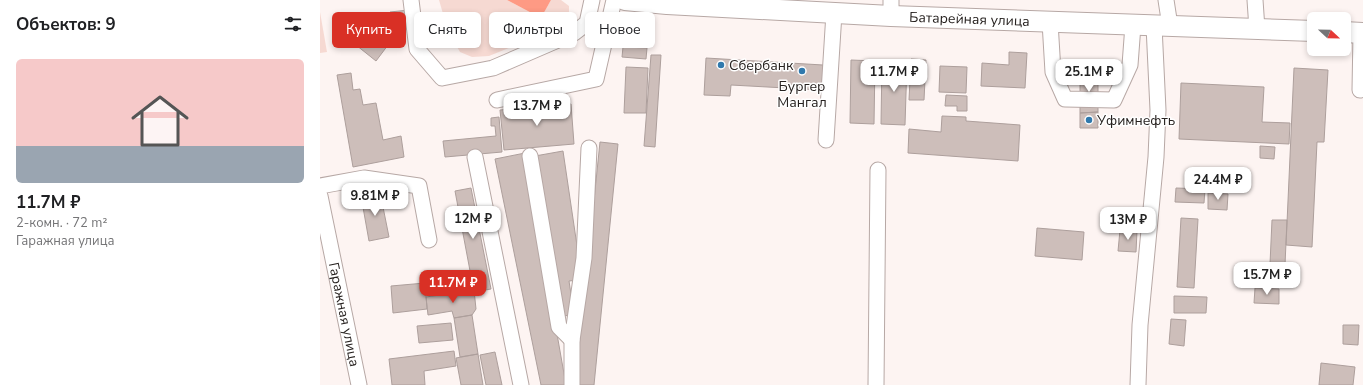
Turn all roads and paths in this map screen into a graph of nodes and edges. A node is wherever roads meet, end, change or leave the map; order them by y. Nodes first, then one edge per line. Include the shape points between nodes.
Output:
1 (411, 0) edge
2 (592, 0) edge
3 (614, 0) edge
4 (624, 0) edge
5 (1166, 0) edge
6 (1255, 0) edge
7 (730, 3) edge
8 (891, 8) edge
9 (834, 13) junction
10 (1050, 22) junction
11 (1133, 24) junction
12 (1162, 26) junction
13 (1257, 30) junction
14 (1307, 31) edge
15 (1356, 33) edge
16 (1360, 90) dead end
17 (497, 100) dead end
18 (826, 140) dead end
19 (589, 148) dead end
20 (530, 156) dead end
21 (475, 158) dead end
22 (878, 170) dead end
23 (320, 186) edge
24 (320, 196) edge
25 (429, 240) dead end
26 (572, 340) junction
27 (359, 385) edge
28 (522, 385) edge
29 (572, 385) edge
30 (876, 385) edge
31 (1138, 385) edge

1 - 2 street via 417,49 442,78 493,68 574,33 587,23
3 - 17 street via 596,79
4 - 7 main road, Батарейная улица via 667,4
5 - 12 street
6 - 13 street
7 - 9 main road, Батарейная улица
8 - 9 main road, Батарейная улица
8 - 10 main road, Батарейная улица
9 - 18 street
10 - 11 main road, Батарейная улица
10 - 11 street via 1053,72 1065,99 1114,100 1130,65
11 - 12 main road, Батарейная улица
12 - 13 main road, Батарейная улица
12 - 31 street via 1156,157 1140,325
13 - 14 main road, Батарейная улица
15 - 16 street
19 - 26 street via 584,258
20 - 26 street via 559,327
21 - 28 street
22 - 30 street
23 - 25 street via 364,178 419,186
24 - 27 street, Гаражная улица
26 - 29 street

